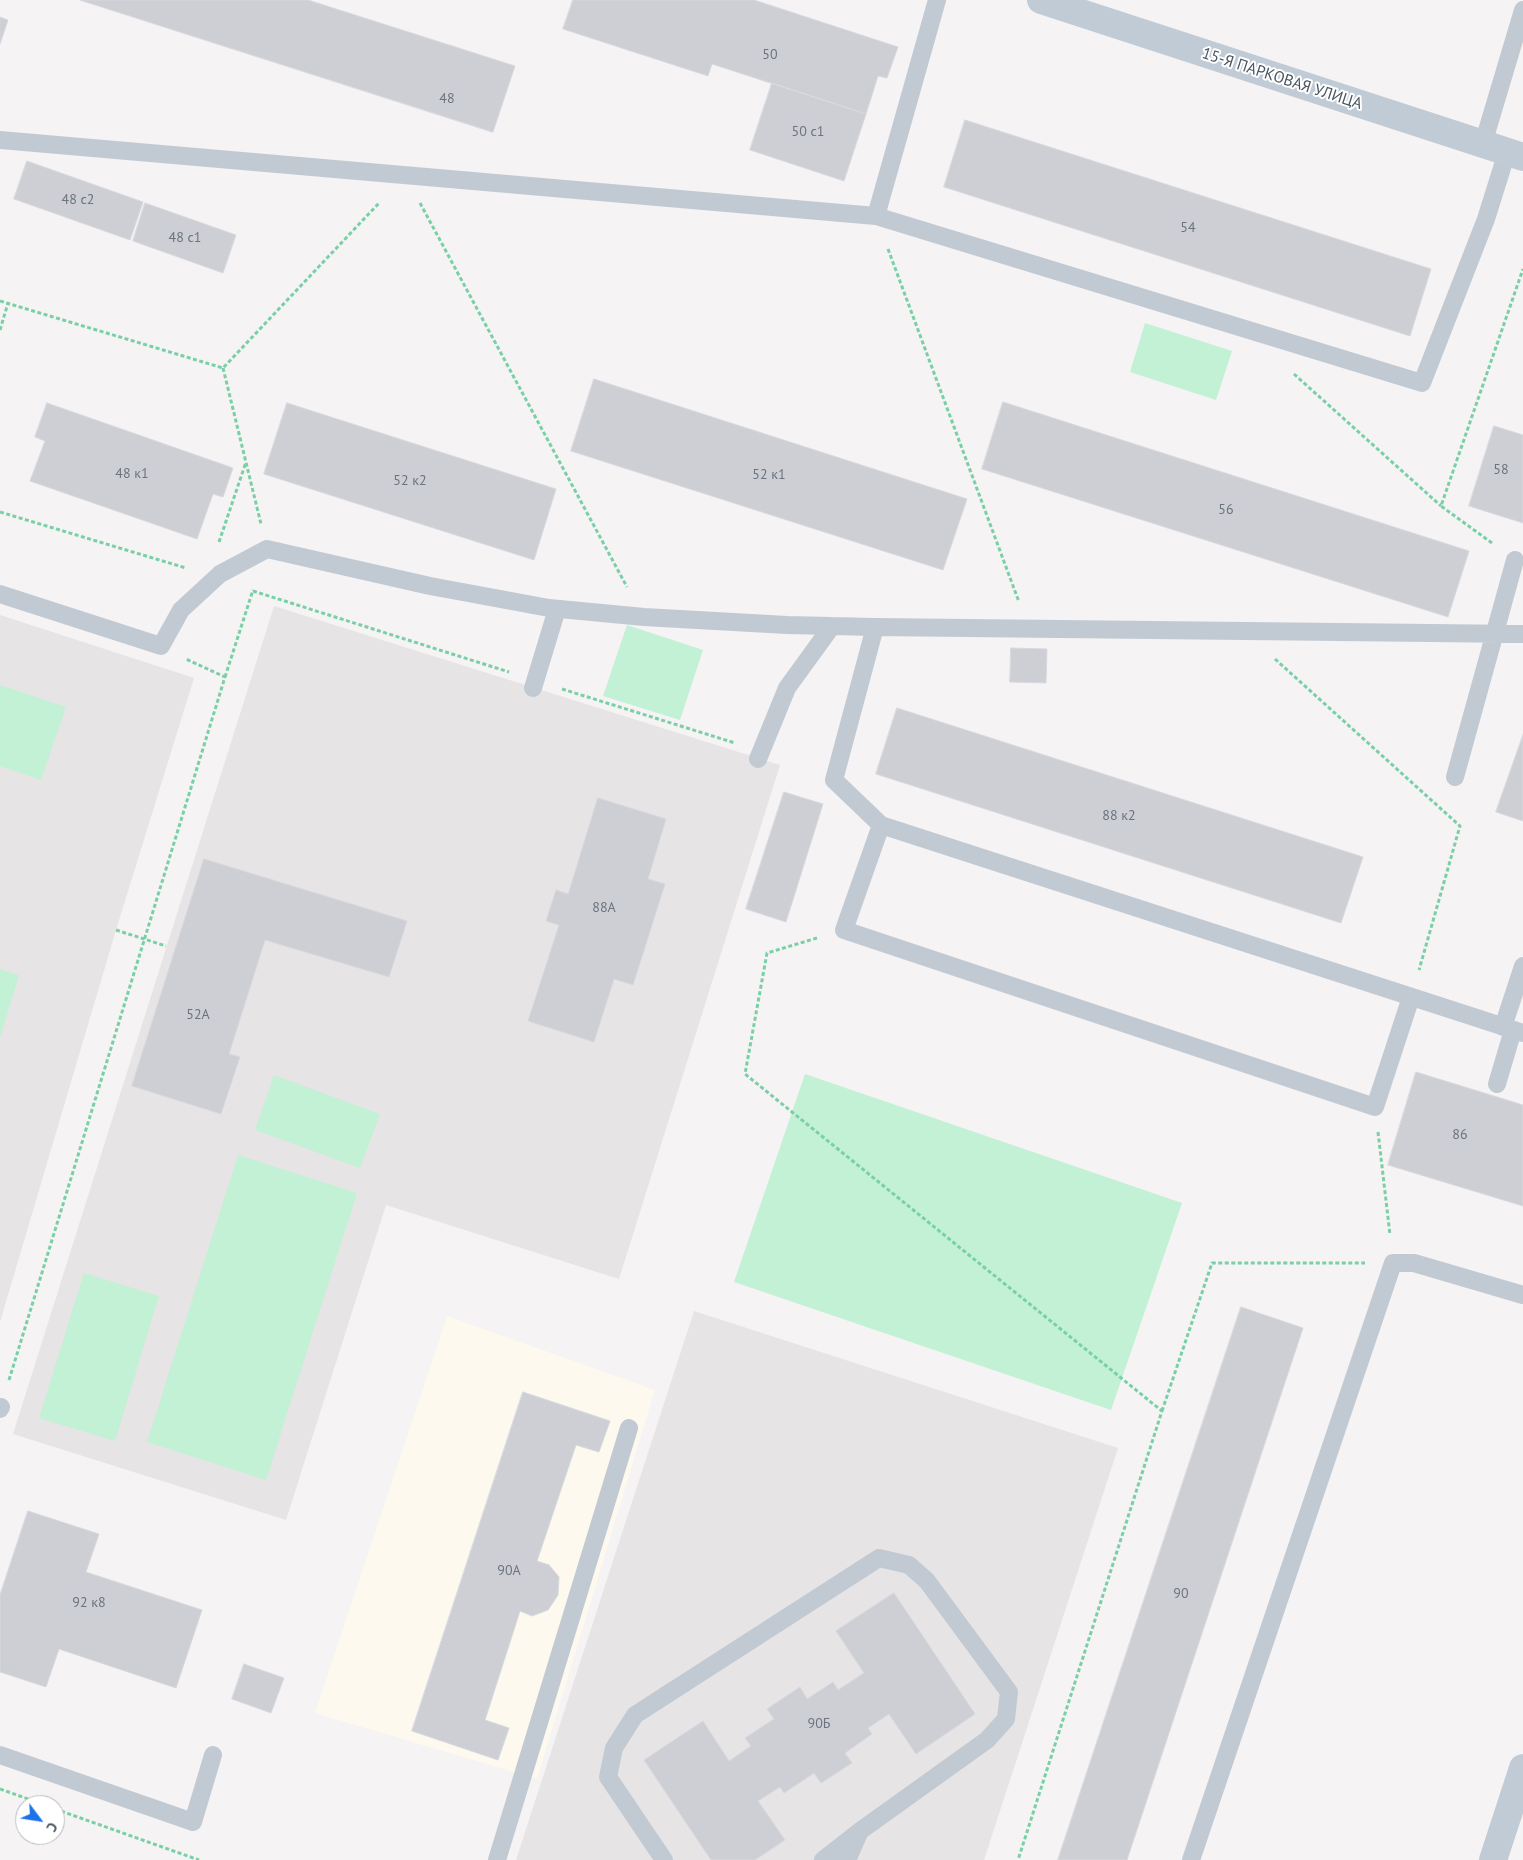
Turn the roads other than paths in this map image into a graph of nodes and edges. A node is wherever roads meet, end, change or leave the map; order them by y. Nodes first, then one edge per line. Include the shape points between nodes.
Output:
1 (937, 0) edge
2 (1041, 0) edge
3 (1523, 10) edge
4 (0, 141) edge
5 (1504, 151) edge
6 (876, 216) junction
7 (1515, 560) road end
8 (0, 594) edge
9 (557, 609) junction
10 (832, 626) junction
11 (875, 627) junction
12 (1494, 633) junction
13 (1523, 634) edge
14 (534, 684) road end
15 (758, 759) dead end
16 (1455, 777) dead end
17 (881, 825) junction
18 (1523, 966) edge
19 (1412, 997) junction
20 (1513, 1030) edge
21 (1497, 1084) dead end
22 (1523, 1295) edge
23 (629, 1428) dead end
24 (0, 1755) edge
25 (212, 1755) dead end
26 (1523, 1768) edge
27 (860, 1831) junction
28 (497, 1860) edge
29 (664, 1860) edge
30 (823, 1860) edge
31 (847, 1860) edge
32 (1191, 1860) edge
33 (1493, 1860) edge

1 - 6 lane
2 - 5 street, 15-Я ПАРКОВАЯ УЛИЦА
3 - 5 lane
4 - 6 lane
5 - 6 lane via 1486,219 1422,383
7 - 12 lane
8 - 9 lane via 161,646 181,610 220,574 266,549 430,586
9 - 10 lane via 644,617
9 - 14 lane
10 - 11 lane
10 - 15 lane via 787,688
11 - 12 lane
11 - 17 lane via 834,780
12 - 13 lane
12 - 16 lane
17 - 19 lane
17 - 19 lane via 844,930 1375,1107
18 - 20 lane
19 - 20 lane
20 - 21 lane
22 - 32 lane via 1414,1263 1393,1263
23 - 28 lane
24 - 25 lane via 193,1822
26 - 33 street
27 - 29 lane via 987,1740 1006,1719 1009,1692 927,1581 909,1565 879,1558 635,1715 614,1748 608,1777
27 - 30 lane
27 - 31 lane

